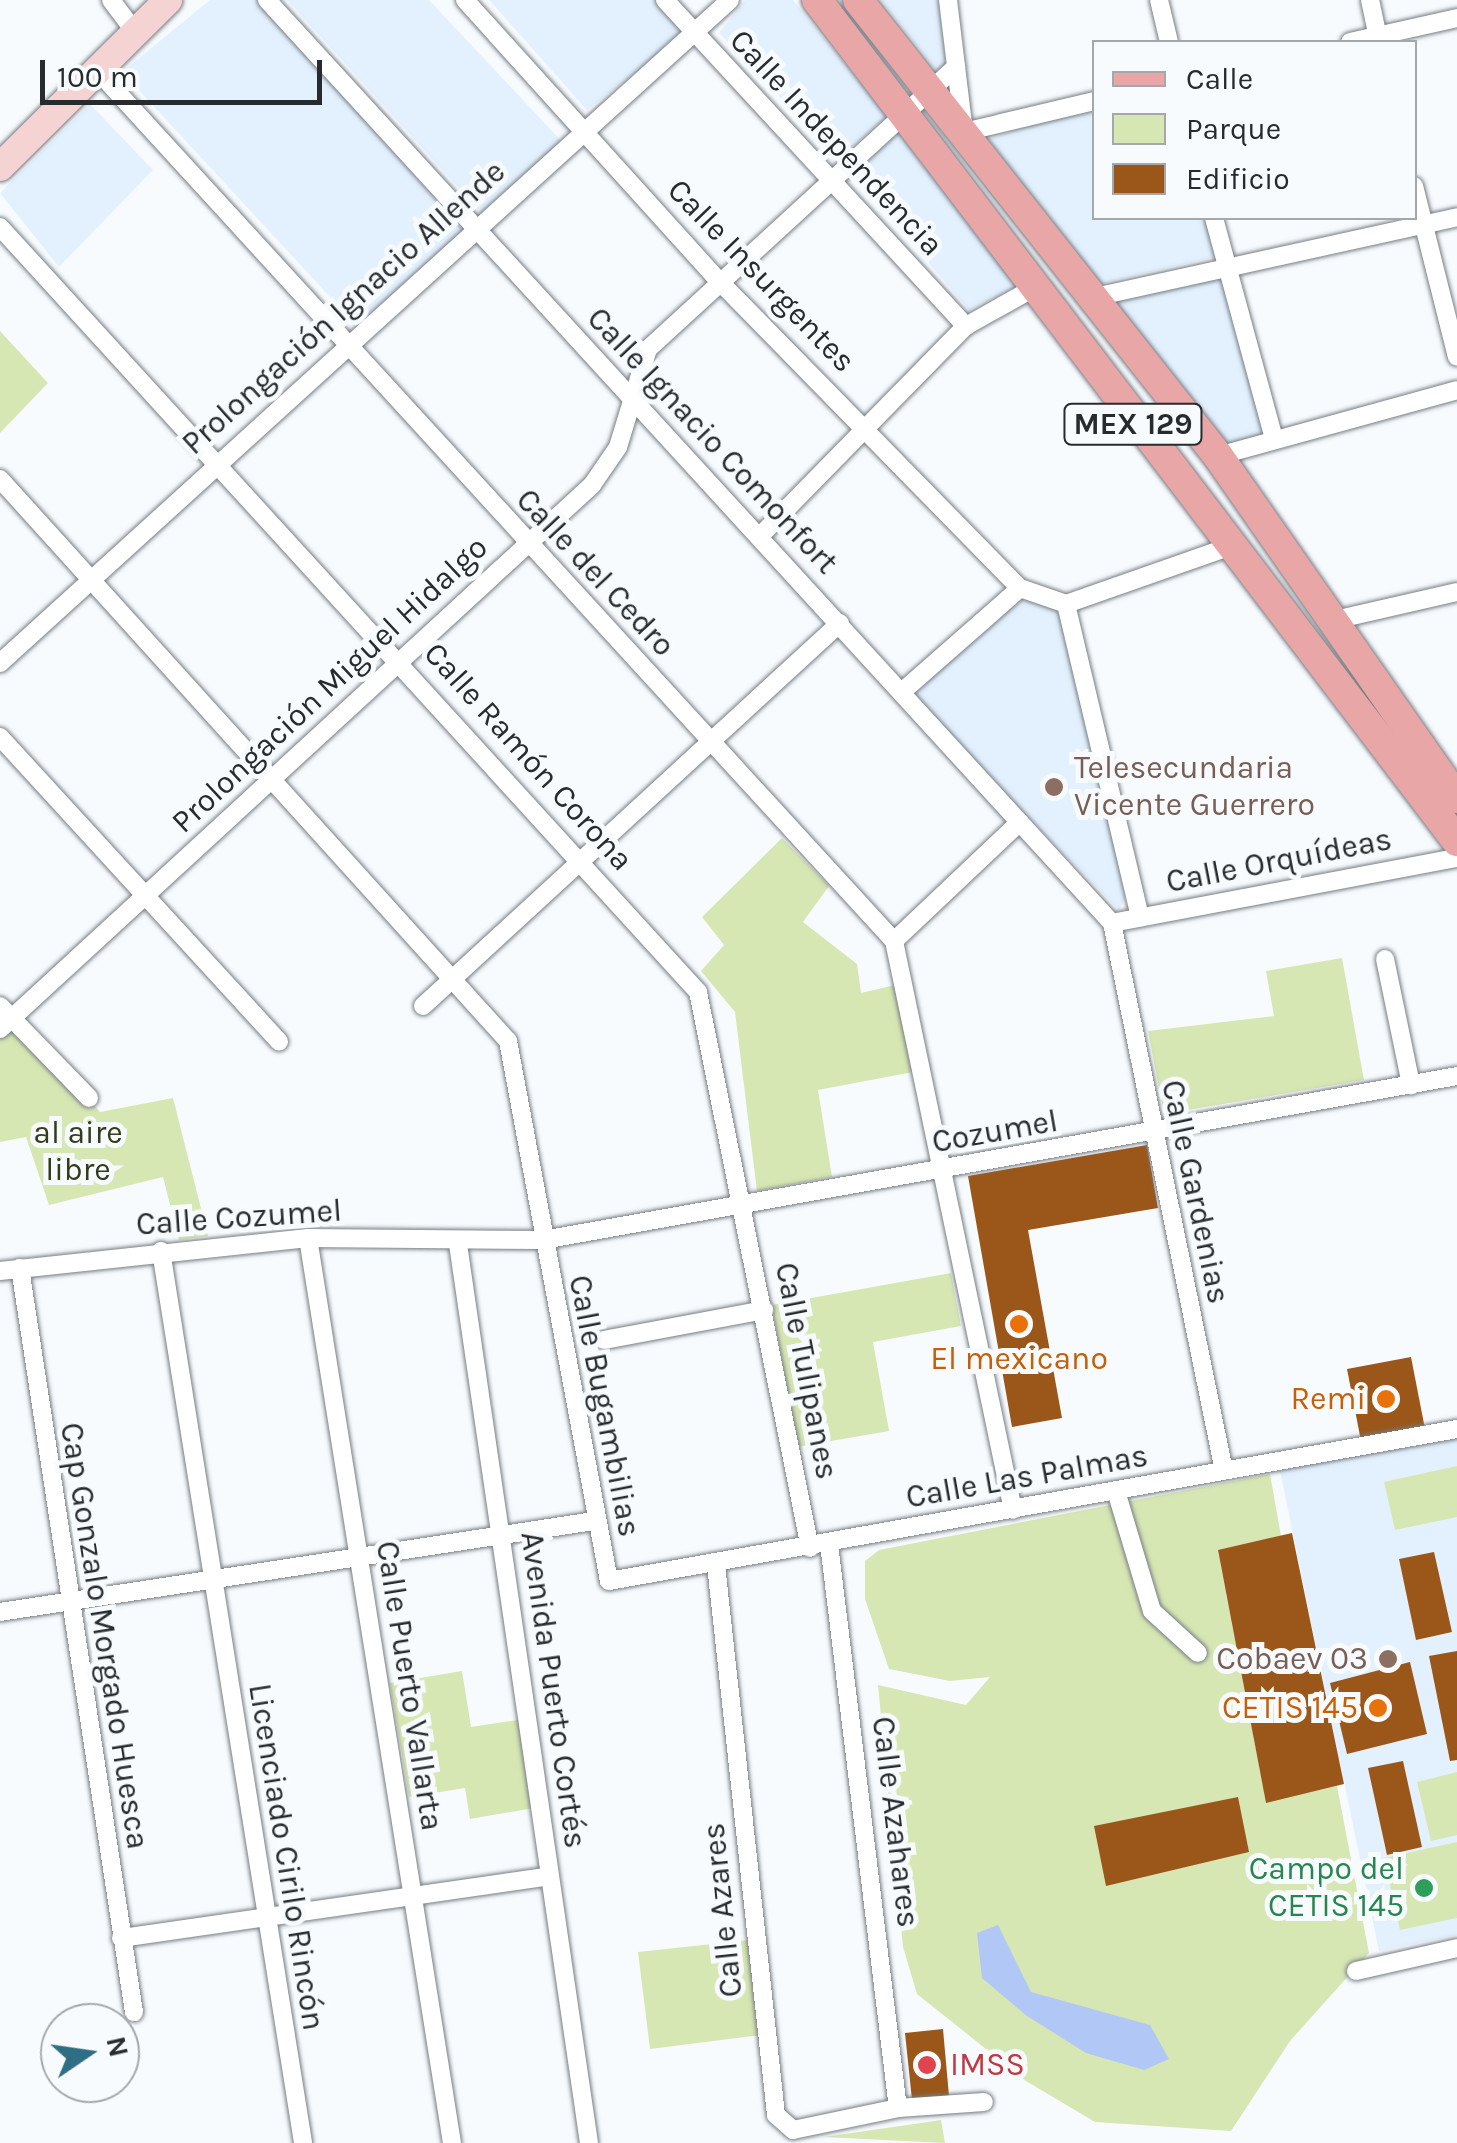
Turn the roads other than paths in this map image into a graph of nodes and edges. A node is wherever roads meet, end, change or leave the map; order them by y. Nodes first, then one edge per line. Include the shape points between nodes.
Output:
1 (111, 0) edge
2 (168, 0) edge
3 (267, 0) edge
4 (465, 0) edge
5 (665, 0) edge
6 (730, 0) edge
7 (817, 0) edge
8 (858, 0) edge
9 (948, 0) edge
10 (1159, 0) edge
11 (1370, 0) edge
12 (1457, 18) edge
13 (134, 31) junction
14 (694, 32) junction
15 (1378, 39) edge
16 (1169, 40) edge
17 (96, 68) junction
18 (956, 68) junction
19 (932, 91) junction
20 (1092, 102) edge
21 (905, 114) junction
22 (584, 131) junction
23 (964, 132) junction
24 (0, 167) edge
25 (826, 182) junction
26 (1417, 197) edge
27 (1457, 217) edge
28 (1215, 220) edge
29 (1424, 224) junction
30 (0, 228) edge
31 (475, 228) junction
32 (1227, 266) junction
33 (720, 282) junction
34 (1032, 289) junction
35 (1098, 296) junction
36 (966, 326) junction
37 (342, 346) junction
38 (1457, 357) edge
39 (1457, 390) edge
40 (628, 396) junction
41 (868, 429) junction
42 (1273, 436) junction
43 (1218, 456) junction
44 (217, 464) junction
45 (0, 478) edge
46 (760, 536) junction
47 (526, 543) junction
48 (1226, 548) junction
49 (91, 580) junction
50 (1020, 588) junction
51 (1457, 592) edge
52 (1066, 604) junction
53 (1339, 619) junction
54 (840, 622) junction
55 (399, 660) junction
56 (0, 663) edge
57 (904, 690) junction
58 (0, 736) edge
59 (713, 744) junction
60 (270, 782) junction
61 (1457, 798) edge
62 (1020, 822) junction
63 (1457, 841) edge
64 (1457, 858) edge
65 (580, 859) junction
66 (146, 898) junction
67 (1140, 917) junction
68 (1112, 924) junction
69 (894, 940) junction
70 (1385, 959) dead end
71 (454, 980) junction
72 (424, 1006) dead end
73 (4, 1018) edge
74 (278, 1042) dead end
75 (1457, 1076) edge
76 (1411, 1086) junction
77 (89, 1098) dead end
78 (1152, 1135) junction
79 (947, 1171) junction
80 (744, 1206) junction
81 (308, 1238) junction
82 (543, 1240) junction
83 (458, 1244) junction
84 (160, 1252) junction
85 (20, 1268) junction
86 (0, 1270) edge
87 (764, 1310) junction
88 (604, 1340) dead end
89 (1457, 1429) edge
90 (1224, 1471) junction
91 (1116, 1491) junction
92 (1013, 1510) junction
93 (594, 1521) junction
94 (500, 1535) junction
95 (829, 1544) junction
96 (810, 1548) junction
97 (358, 1558) junction
98 (716, 1565) junction
99 (214, 1580) junction
100 (609, 1581) joint
101 (64, 1602) junction
102 (0, 1612) edge
103 (1198, 1653) dead end
104 (549, 1876) junction
105 (413, 1898) junction
106 (262, 1918) junction
107 (121, 1938) junction
108 (1457, 1948) edge
109 (1356, 1971) dead end
110 (132, 2003) edge
111 (984, 2102) dead end
112 (898, 2108) junction
113 (303, 2143) edge
114 (452, 2143) edge
115 (589, 2143) edge

1 - 13 street
2 - 13 street
3 - 31 street, Calle Ignacio Comonfort
4 - 22 street, Calle Insurgentes
5 - 14 street, Calle Independencia
6 - 14 street, Prolongación Ignacio Allende
7 - 21 main road, MEX 129
8 - 19 main road, MEX 129
9 - 18 street
10 - 16 street
11 - 15 street
12 - 15 street
13 - 17 street
14 - 22 street, Prolongación Ignacio Allende
14 - 25 street, Calle Independencia
17 - 24 street
17 - 37 street, Calle del Cedro
18 - 19 street, Prolongación Miguel Hidalgo
18 - 23 street
19 - 21 street, Prolongación Miguel Hidalgo
19 - 23 main road, MEX 129
20 - 23 street
21 - 25 street, Prolongación Miguel Hidalgo
21 - 34 main road, MEX 129
22 - 31 street, Prolongación Ignacio Allende
22 - 33 street, Calle Insurgentes
23 - 35 main road, MEX 129
25 - 33 street, Prolongación Miguel Hidalgo
25 - 36 street, Calle Independencia
26 - 29 street
27 - 29 street
28 - 32 street
29 - 32 street
29 - 38 street
30 - 44 street, Calle Ramón Corona
31 - 37 street, Prolongación Ignacio Allende
31 - 40 street, Calle Ignacio Comonfort
32 - 35 street
32 - 42 street
33 - 40 street, Prolongación Miguel Hidalgo via 648,349
33 - 41 street, Calle Insurgentes
34 - 36 street
34 - 48 main road, MEX 129
35 - 43 main road, MEX 129
36 - 41 street
37 - 44 street, Prolongación Ignacio Allende
37 - 47 street, Calle del Cedro
39 - 42 street
40 - 46 street, Calle Ignacio Comonfort
40 - 47 street, Prolongación Miguel Hidalgo via 607,469
41 - 46 street
41 - 50 street, Calle Insurgentes
42 - 43 street
43 - 53 main road, MEX 129
44 - 49 street, Prolongación Ignacio Allende
44 - 55 street, Calle Ramón Corona
45 - 49 street, Calle Bugambilias
46 - 54 street, Calle Ignacio Comonfort
47 - 55 street, Prolongación Miguel Hidalgo
47 - 59 street, Calle del Cedro
48 - 52 street
48 - 63 main road, MEX 129
49 - 56 street, Prolongación Ignacio Allende
49 - 60 street, Calle Bugambilias
50 - 52 street
50 - 57 street
51 - 53 street
52 - 67 street
53 - 61 main road, MEX 129
54 - 57 street, Calle Ignacio Comonfort
54 - 59 street
55 - 60 street, Prolongación Miguel Hidalgo
55 - 65 street, Calle Ramón Corona
57 - 62 street, Calle Ignacio Comonfort
58 - 66 street
59 - 65 street
59 - 69 street, Calle del Cedro
60 - 66 street, Prolongación Miguel Hidalgo
60 - 71 street, Calle Bugambilias
62 - 68 street, Calle Ignacio Comonfort
62 - 69 street
64 - 67 street, Calle Orquídeas
65 - 71 street
65 - 80 street, Calle Ramón Corona via 698,992
66 - 73 street, Prolongación Miguel Hidalgo
66 - 74 street
67 - 68 street, Calle Orquídeas
68 - 78 street, Calle Gardenias
69 - 79 street, Calle del Cedro
70 - 76 street
71 - 72 street
71 - 82 street, Calle Bugambilias via 508,1041
73 - 77 street
75 - 76 street, Cozumel
76 - 78 street, Cozumel
78 - 79 street, Cozumel
78 - 90 street, Calle Gardenias
79 - 80 street, Cozumel
79 - 92 street, Calle del Cedro
80 - 82 street, Cozumel
80 - 87 street, Calle Tulipanes
81 - 83 street, Calle Cozumel
81 - 84 street, Calle Cozumel
81 - 97 street, Calle Puerto Vallarta
82 - 83 street, Calle Cozumel
82 - 93 street, Calle Bugambilias
83 - 94 street, Avenida Puerto Cortés
84 - 85 street, Calle Cozumel
84 - 99 street, Licenciado Cirilo Rincón
85 - 86 street, Calle Cozumel
85 - 101 street, Cap Gonzalo Morgado Huesca
87 - 88 street
87 - 96 street, Calle Tulipanes
89 - 90 street, Calle Las Palmas
90 - 91 street, Calle Las Palmas
91 - 92 street, Calle Las Palmas
91 - 103 street via 1152,1611
92 - 95 street, Calle Las Palmas
93 - 94 street
93 - 100 street, Calle Bugambilias
94 - 97 street
94 - 104 street, Avenida Puerto Cortés
95 - 96 street, Calle Las Palmas
95 - 112 street, Calle Azahares
96 - 98 street, Calle Las Palmas
97 - 99 street
97 - 105 street, Calle Puerto Vallarta
98 - 100 street, Calle Las Palmas
98 - 112 street, Calle Azares via 776,2115 793,2130
99 - 101 street
99 - 106 street, Licenciado Cirilo Rincón
101 - 102 street
101 - 107 street, Cap Gonzalo Morgado Huesca
104 - 105 street
104 - 115 street, Avenida Puerto Cortés
105 - 106 street
105 - 114 street, Calle Puerto Vallarta
106 - 107 street
106 - 113 street, Licenciado Cirilo Rincón
107 - 110 street, Cap Gonzalo Morgado Huesca
108 - 109 street
111 - 112 street

